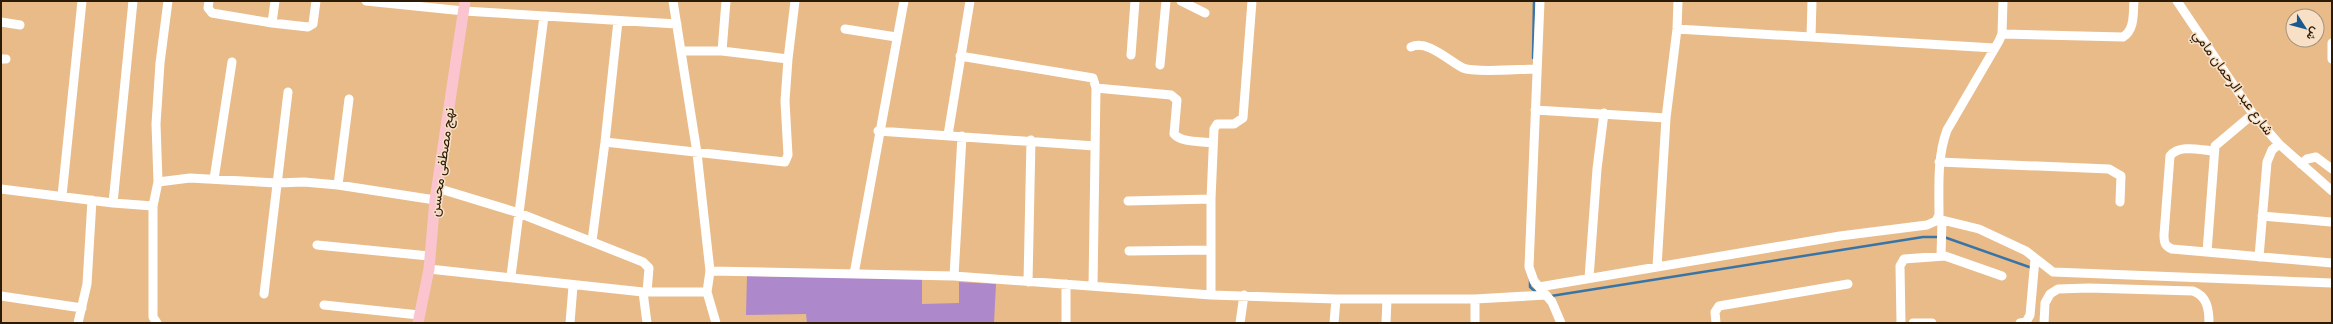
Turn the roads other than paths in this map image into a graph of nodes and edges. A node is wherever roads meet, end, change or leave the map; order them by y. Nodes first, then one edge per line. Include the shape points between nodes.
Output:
1 (82, 1) edge
2 (133, 1) edge
3 (168, 1) edge
4 (209, 1) edge
5 (275, 1) edge
6 (316, 1) edge
7 (366, 1) edge
8 (673, 1) edge
9 (726, 1) edge
10 (795, 1) edge
11 (904, 1) edge
12 (970, 1) edge
13 (1135, 1) edge
14 (1166, 1) edge
15 (1181, 1) edge
16 (1252, 1) edge
17 (1540, 1) edge
18 (1678, 1) edge
19 (1812, 1) edge
20 (2003, 1) edge
21 (2134, 1) edge
22 (2177, 1) edge
23 (465, 6) edge
24 (1205, 13) dead end
25 (544, 16) junction
26 (618, 21) junction
27 (1, 22) edge
28 (272, 23) junction
29 (677, 24) junction
30 (20, 25) dead end
31 (845, 29) dead end
32 (1677, 29) junction
33 (2002, 34) junction
34 (896, 37) junction
35 (1812, 37) junction
36 (2332, 43) edge
37 (1412, 47) dead end
38 (1994, 48) junction
39 (682, 51) junction
40 (722, 51) junction
41 (1131, 55) dead end
42 (960, 56) junction
43 (2332, 58) edge
44 (788, 59) junction
45 (232, 62) dead end
46 (1160, 65) dead end
47 (1537, 69) junction
48 (1096, 88) junction
49 (288, 92) dead end
50 (349, 99) dead end
51 (1535, 110) junction
52 (1604, 113) junction
53 (2253, 114) junction
54 (1666, 118) junction
55 (878, 131) junction
56 (948, 135) junction
57 (962, 136) junction
58 (1031, 140) junction
59 (605, 142) junction
60 (1213, 143) junction
61 (2280, 144) junction
62 (1095, 146) junction
63 (2214, 151) junction
64 (697, 153) junction
65 (1940, 162) junction
66 (2301, 164) junction
67 (2332, 169) edge
68 (214, 178) junction
69 (158, 182) junction
70 (278, 183) junction
71 (338, 185) junction
72 (437, 188) junction
73 (1, 189) edge
74 (2332, 191) edge
75 (62, 196) junction
76 (92, 200) junction
77 (435, 200) junction
78 (1211, 200) junction
79 (1128, 201) dead end
80 (2120, 202) dead end
81 (113, 203) junction
82 (153, 206) junction
83 (518, 213) junction
84 (2262, 216) junction
85 (1940, 220) junction
86 (2331, 222) dead end
87 (592, 241) junction
88 (317, 245) dead end
89 (1211, 250) junction
90 (1128, 251) dead end
91 (2207, 252) junction
92 (429, 256) junction
93 (1941, 256) junction
94 (2259, 257) junction
95 (2035, 259) junction
96 (2332, 263) edge
97 (1657, 267) junction
98 (429, 269) junction
99 (710, 271) junction
100 (854, 274) junction
101 (511, 276) junction
102 (954, 276) junction
103 (2002, 276) dead end
104 (1589, 278) junction
105 (1028, 282) junction
106 (2332, 283) edge
107 (1066, 284) junction
108 (1848, 284) dead end
109 (573, 286) junction
110 (1093, 286) junction
111 (1539, 287) junction
112 (645, 292) junction
113 (707, 292) junction
114 (264, 294) dead end
115 (1212, 295) junction
116 (1244, 295) junction
117 (1, 296) edge
118 (1546, 296) junction
119 (1336, 299) junction
120 (1387, 299) junction
121 (1475, 299) junction
122 (324, 305) dead end
123 (82, 308) junction
124 (419, 319) edge
125 (78, 323) edge
126 (157, 323) edge
127 (570, 323) edge
128 (647, 323) edge
129 (716, 323) edge
130 (1066, 323) edge
131 (1240, 323) edge
132 (1334, 323) edge
133 (1386, 323) edge
134 (1475, 323) edge
135 (1561, 323) edge
136 (1716, 323) edge
137 (1901, 323) edge
138 (1913, 323) edge
139 (1932, 323) edge
140 (2020, 323) edge
141 (2044, 323) edge
142 (2209, 323) edge

1 - 75 street
2 - 81 street
3 - 69 street via 156,124
4 - 28 street via 208,8 212,13
5 - 28 street
6 - 28 street via 311,25
7 - 23 street
8 - 29 street
9 - 40 street
10 - 44 street
11 - 34 street
12 - 42 street
13 - 41 street
14 - 46 street
15 - 24 street
16 - 60 street via 1243,118 1234,124 1217,124
17 - 47 street
18 - 32 street
19 - 35 street
20 - 33 street
21 - 33 street via 2132,27 2123,37
22 - 53 street, شارع عبد الرحمان مامي
23 - 25 street
23 - 72 main road, نهج مصطفى محسن
25 - 26 street
25 - 83 street
26 - 29 street
26 - 59 street
27 - 30 street
29 - 39 street
31 - 34 street
32 - 35 street
32 - 54 street
33 - 38 street
34 - 55 street
35 - 38 street
36 - 43 street
37 - 47 street via 1428,47 1465,68
38 - 65 street via 1947,130 1942,143
39 - 40 street
39 - 64 street
40 - 44 street
42 - 48 street via 1091,76
42 - 56 street
44 - 64 street via 785,101 788,155 785,162
45 - 68 street
47 - 51 street
48 - 60 street via 1171,95 1177,100 1174,134 1181,139
48 - 62 street
49 - 70 street
50 - 71 street
51 - 52 street
51 - 111 street via 1529,267
52 - 54 street
52 - 104 street
53 - 61 street, شارع عبد الرحمان مامي
53 - 63 street via 2218,142
54 - 97 street
55 - 56 street
55 - 100 street
56 - 57 street
57 - 58 street
57 - 102 street
58 - 62 street
58 - 105 street
59 - 64 street
59 - 87 street
60 - 78 street
61 - 66 street, شارع عبد الرحمان مامي
61 - 84 street via 2272,150 2267,162
62 - 110 street
63 - 91 street
63 - 91 street via 2180,149 2170,156 2164,235 2164,243 2172,249
64 - 99 street
65 - 80 street via 2109,169 2121,176
65 - 85 street
66 - 67 street via 2306,159 2316,157
66 - 74 street, شارع عبد الرحمان مامي
68 - 69 street
68 - 70 street
69 - 82 street
70 - 71 street
70 - 114 street
71 - 77 street
72 - 77 main road, نهج مصطفى محسن
72 - 83 street
73 - 75 street
75 - 76 street
76 - 81 street
76 - 123 street via 89,258
77 - 92 main road, نهج مصطفى محسن
78 - 79 street
78 - 89 street
81 - 82 street
82 - 126 street via 153,317
83 - 87 street
83 - 101 street
84 - 86 street
84 - 94 street
85 - 93 street
85 - 95 street via 1979,229 2026,251
85 - 97 street via 1927,225 1840,236
87 - 112 street via 647,264
88 - 92 street
89 - 90 street
89 - 115 street
91 - 94 street
92 - 98 main road, نهج مصطفى محسن
93 - 103 street via 1954,258
93 - 137 street via 1909,257 1901,262
94 - 96 street
95 - 106 street via 2053,272
95 - 140 street via 2030,315 2026,322
97 - 104 street
98 - 101 street
98 - 124 main road, نهج مصطفى محسن
99 - 100 street
99 - 113 street
100 - 102 street
101 - 109 street
102 - 105 street
104 - 111 street
105 - 107 street
107 - 110 street
107 - 130 street
108 - 136 street via 1719,306 1715,312
109 - 112 street
109 - 127 street
110 - 115 street
111 - 118 street
112 - 113 street
112 - 128 street
113 - 129 street
115 - 116 street
116 - 119 street
116 - 131 street
117 - 123 street
118 - 121 street
118 - 135 street via 1556,308
119 - 120 street
119 - 132 street
120 - 121 street
120 - 133 street
121 - 134 street
122 - 124 street
123 - 125 street
138 - 139 street
141 - 142 street via 2045,303 2050,294 2058,289 2082,288 2193,291 2207,304

